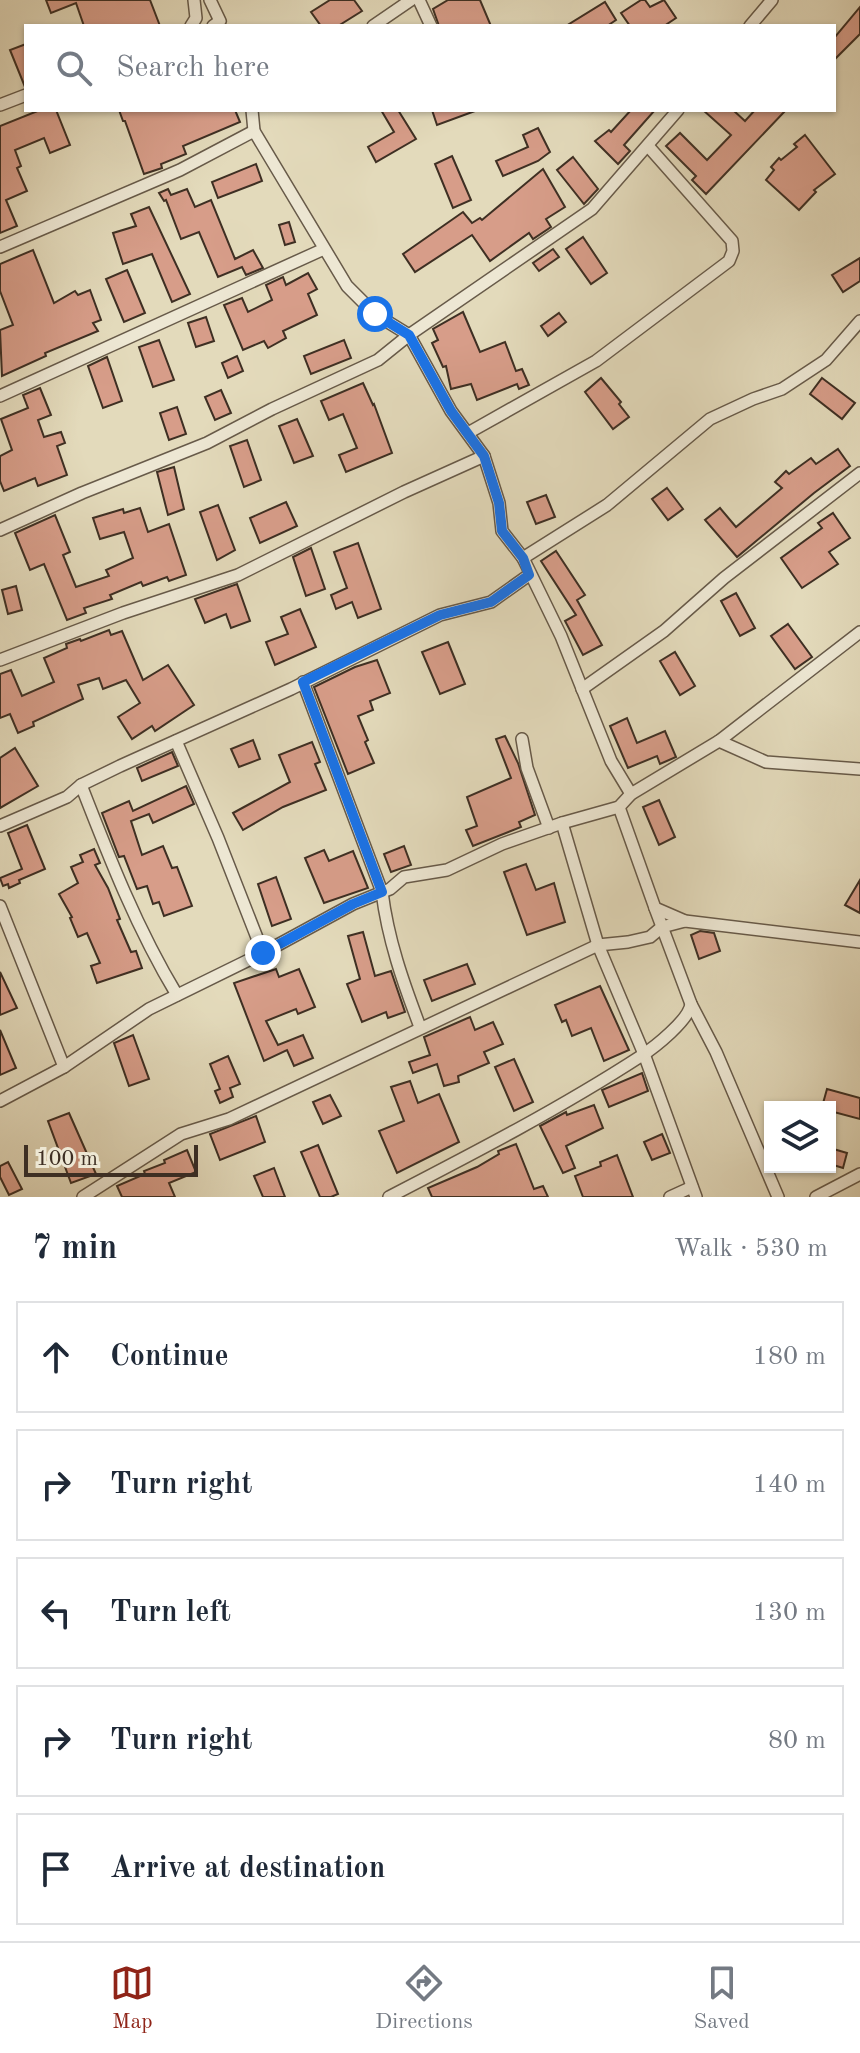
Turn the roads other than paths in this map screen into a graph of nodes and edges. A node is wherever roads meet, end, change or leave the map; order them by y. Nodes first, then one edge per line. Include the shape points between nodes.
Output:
1 (194, 0) edge
2 (210, 0) edge
3 (411, 0) edge
4 (419, 0) edge
5 (772, 0) edge
6 (192, 24) edge
7 (218, 24) edge
8 (376, 24) edge
9 (430, 24) edge
10 (752, 24) edge
11 (24, 96) edge
12 (0, 105) edge
13 (252, 112) edge
14 (676, 112) edge
15 (254, 131) junction
16 (648, 146) junction
17 (0, 247) edge
18 (324, 249) junction
19 (860, 321) edge
20 (409, 335) junction
21 (0, 396) edge
22 (468, 433) junction
23 (484, 456) junction
24 (860, 473) edge
25 (0, 530) edge
26 (523, 558) junction
27 (529, 575) junction
28 (860, 632) edge
29 (0, 660) edge
30 (303, 682) junction
31 (582, 689) junction
32 (522, 739) dead end
33 (176, 741) junction
34 (719, 741) junction
35 (860, 769) edge
36 (81, 785) junction
37 (631, 794) junction
38 (619, 807) junction
39 (562, 823) junction
40 (0, 826) edge
41 (549, 828) junction
42 (382, 892) junction
43 (0, 906) edge
44 (655, 908) junction
45 (685, 921) junction
46 (662, 927) junction
47 (860, 942) edge
48 (598, 945) junction
49 (263, 953) junction
50 (177, 995) junction
51 (691, 1004) junction
52 (420, 1027) junction
53 (644, 1054) junction
54 (64, 1067) junction
55 (0, 1101) edge
56 (860, 1174) edge
57 (694, 1192) edge
58 (83, 1197) edge
59 (389, 1197) edge
60 (670, 1197) edge
61 (778, 1197) edge
62 (816, 1197) edge

1 - 6 street
2 - 7 street
3 - 8 street
4 - 9 street
5 - 10 street
11 - 12 street
13 - 15 street
14 - 16 street
15 - 17 street via 180,170
15 - 18 street
16 - 20 street via 592,209
16 - 22 street via 732,241 729,261 596,361
18 - 20 street via 347,286 375,314
18 - 21 street
19 - 26 street via 826,360 782,389 710,419 607,505
20 - 22 street
20 - 25 street via 378,360 207,443
22 - 23 street
23 - 26 street via 502,531
23 - 29 street via 238,575
24 - 31 street via 664,631
26 - 27 street
27 - 30 street via 491,602 440,615
27 - 31 street
28 - 34 street
30 - 33 street
30 - 42 street
31 - 37 street via 611,761
32 - 41 street
33 - 36 street
33 - 49 street
34 - 35 street via 766,762
34 - 37 street
36 - 40 street via 67,797
36 - 50 street via 114,870
37 - 38 street
38 - 39 street
38 - 44 street
39 - 41 street
39 - 48 street
41 - 42 street via 447,870 404,877
42 - 49 street
42 - 52 street via 390,941
43 - 54 street
44 - 45 street
44 - 46 street
45 - 46 street
45 - 47 street
46 - 48 street via 650,937
46 - 51 street
48 - 52 street
48 - 53 street
49 - 50 street
50 - 54 street
51 - 53 street via 687,1016
51 - 61 street
52 - 58 street via 229,1119 181,1134
53 - 57 street
53 - 59 street
54 - 55 street
56 - 62 street
57 - 60 street

